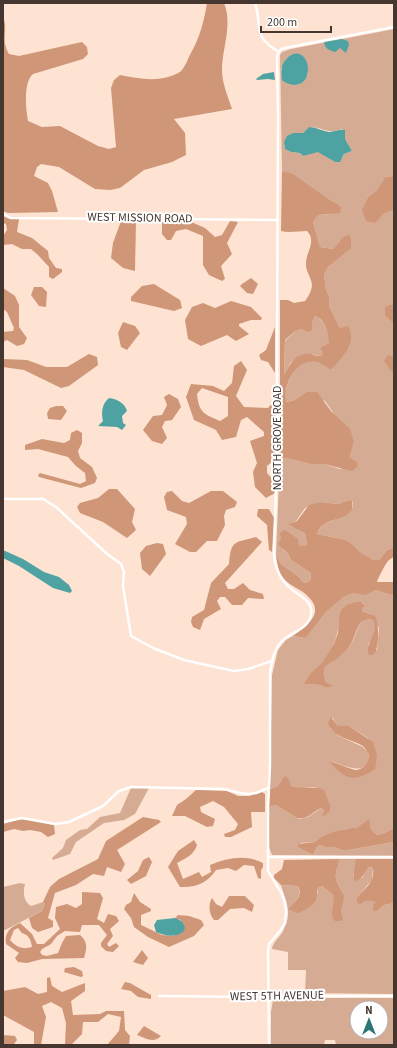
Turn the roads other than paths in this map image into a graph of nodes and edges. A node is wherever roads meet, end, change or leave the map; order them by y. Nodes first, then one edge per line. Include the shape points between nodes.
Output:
1 (255, 3) edge
2 (394, 27) edge
3 (278, 52) junction
4 (3, 214) edge
5 (278, 220) junction
6 (3, 499) edge
7 (272, 661) junction
8 (268, 788) junction
9 (3, 822) edge
10 (268, 857) junction
11 (394, 857) edge
12 (159, 996) dead end
13 (269, 996) junction
14 (394, 996) edge
15 (269, 1045) edge

1 - 3 street via 260,36
2 - 3 street via 285,48
3 - 5 street, NORTH GROVE ROAD
4 - 5 street, WEST MISSION ROAD via 11,218
5 - 7 street, NORTH GROVE ROAD via 275,563 282,580 309,603 311,615 300,630 281,642
6 - 7 street via 43,500 56,507 121,564 131,636 184,660 234,671
7 - 8 street, NORTH GROVE ROAD
8 - 9 street via 240,794 218,789 131,787 119,791 103,806 69,822 55,824 22,818
8 - 10 street, NORTH GROVE ROAD
10 - 11 street
10 - 13 street, NORTH GROVE ROAD via 268,870 282,894 286,912 282,927 269,944
12 - 13 street, WEST 5TH AVENUE
13 - 14 street, WEST 5TH AVENUE
13 - 15 street, NORTH GROVE ROAD

